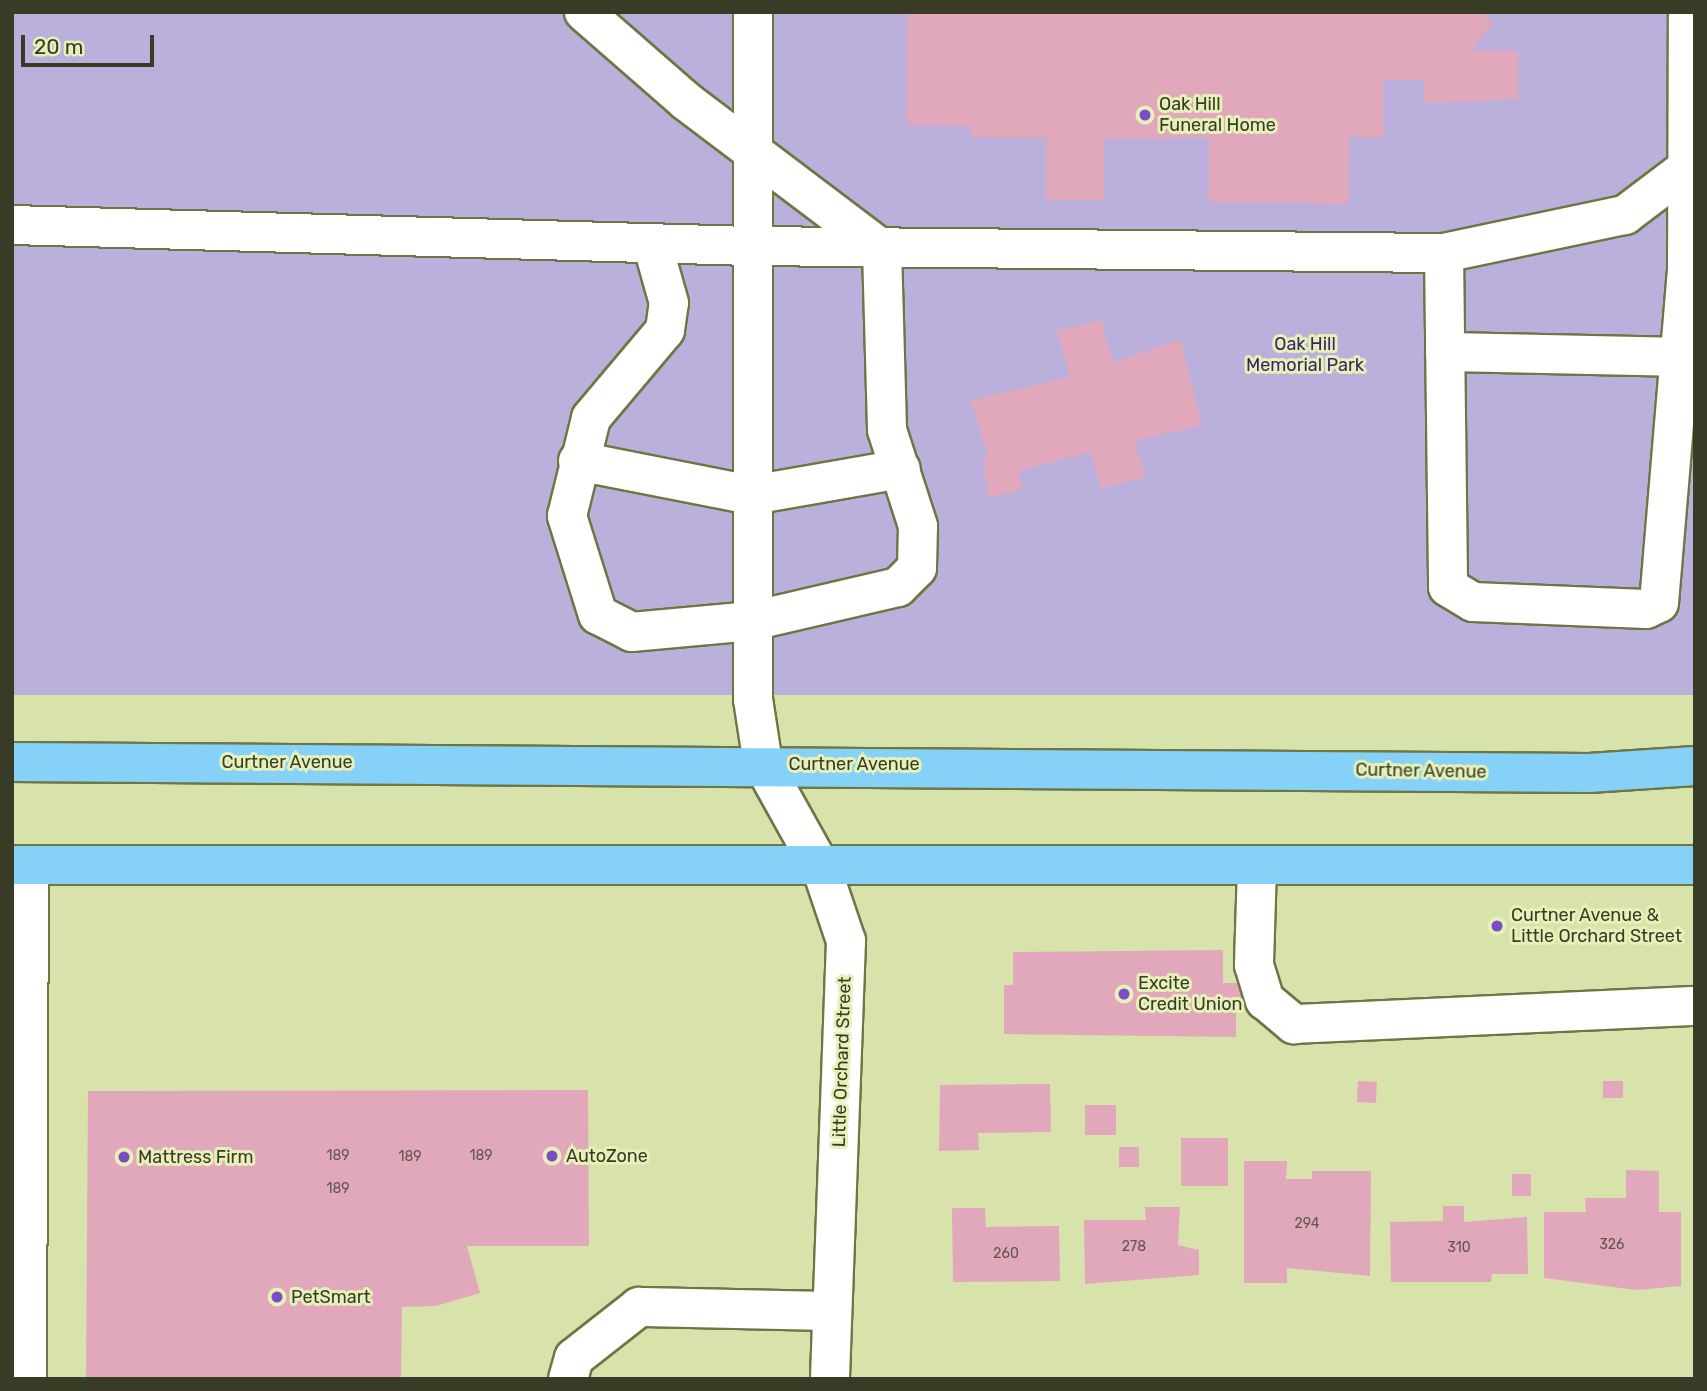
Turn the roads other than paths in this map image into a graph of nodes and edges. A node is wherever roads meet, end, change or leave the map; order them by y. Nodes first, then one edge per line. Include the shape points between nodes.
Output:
1 (583, 12) edge
2 (753, 12) edge
3 (1688, 12) edge
4 (757, 156) junction
5 (1690, 164) edge
6 (12, 225) edge
7 (652, 243) junction
8 (750, 246) junction
9 (882, 249) junction
10 (1444, 253) junction
11 (1444, 352) junction
12 (1678, 358) junction
13 (578, 461) junction
14 (901, 469) junction
15 (752, 495) junction
16 (752, 621) junction
17 (12, 762) edge
18 (763, 764) junction
19 (1695, 766) edge
20 (21, 865) edge
21 (1695, 866) edge
22 (1257, 867) junction
23 (822, 870) junction
24 (1695, 1006) edge
25 (832, 1311) junction
26 (27, 1379) edge
27 (568, 1379) edge
28 (830, 1379) edge

1 - 4 street
2 - 4 street
3 - 5 street
4 - 8 street
4 - 9 street
5 - 10 street via 1625,215
5 - 12 street via 1687,273
6 - 7 street
7 - 8 street
7 - 13 street via 668,303 665,330 591,418
8 - 9 street
8 - 15 street
9 - 10 street
9 - 14 street via 887,430
10 - 11 street
11 - 12 street
11 - 12 street via 1448,587 1473,602 1552,608 1646,609 1665,593
13 - 15 street
13 - 16 street via 567,516 598,615 632,632
14 - 15 street
14 - 16 street via 918,526 917,568 898,587
15 - 16 street
16 - 18 street via 753,699
17 - 18 main road, Curtner Avenue
18 - 19 main road, Curtner Avenue via 1589,773
18 - 23 street, Little Orchard Street
20 - 23 main road
20 - 26 street
21 - 22 main road
22 - 23 main road
22 - 24 street via 1254,965 1265,1000 1294,1024
23 - 25 street, Little Orchard Street via 846,942
25 - 27 street via 639,1307 574,1358
25 - 28 street, Little Orchard Street

